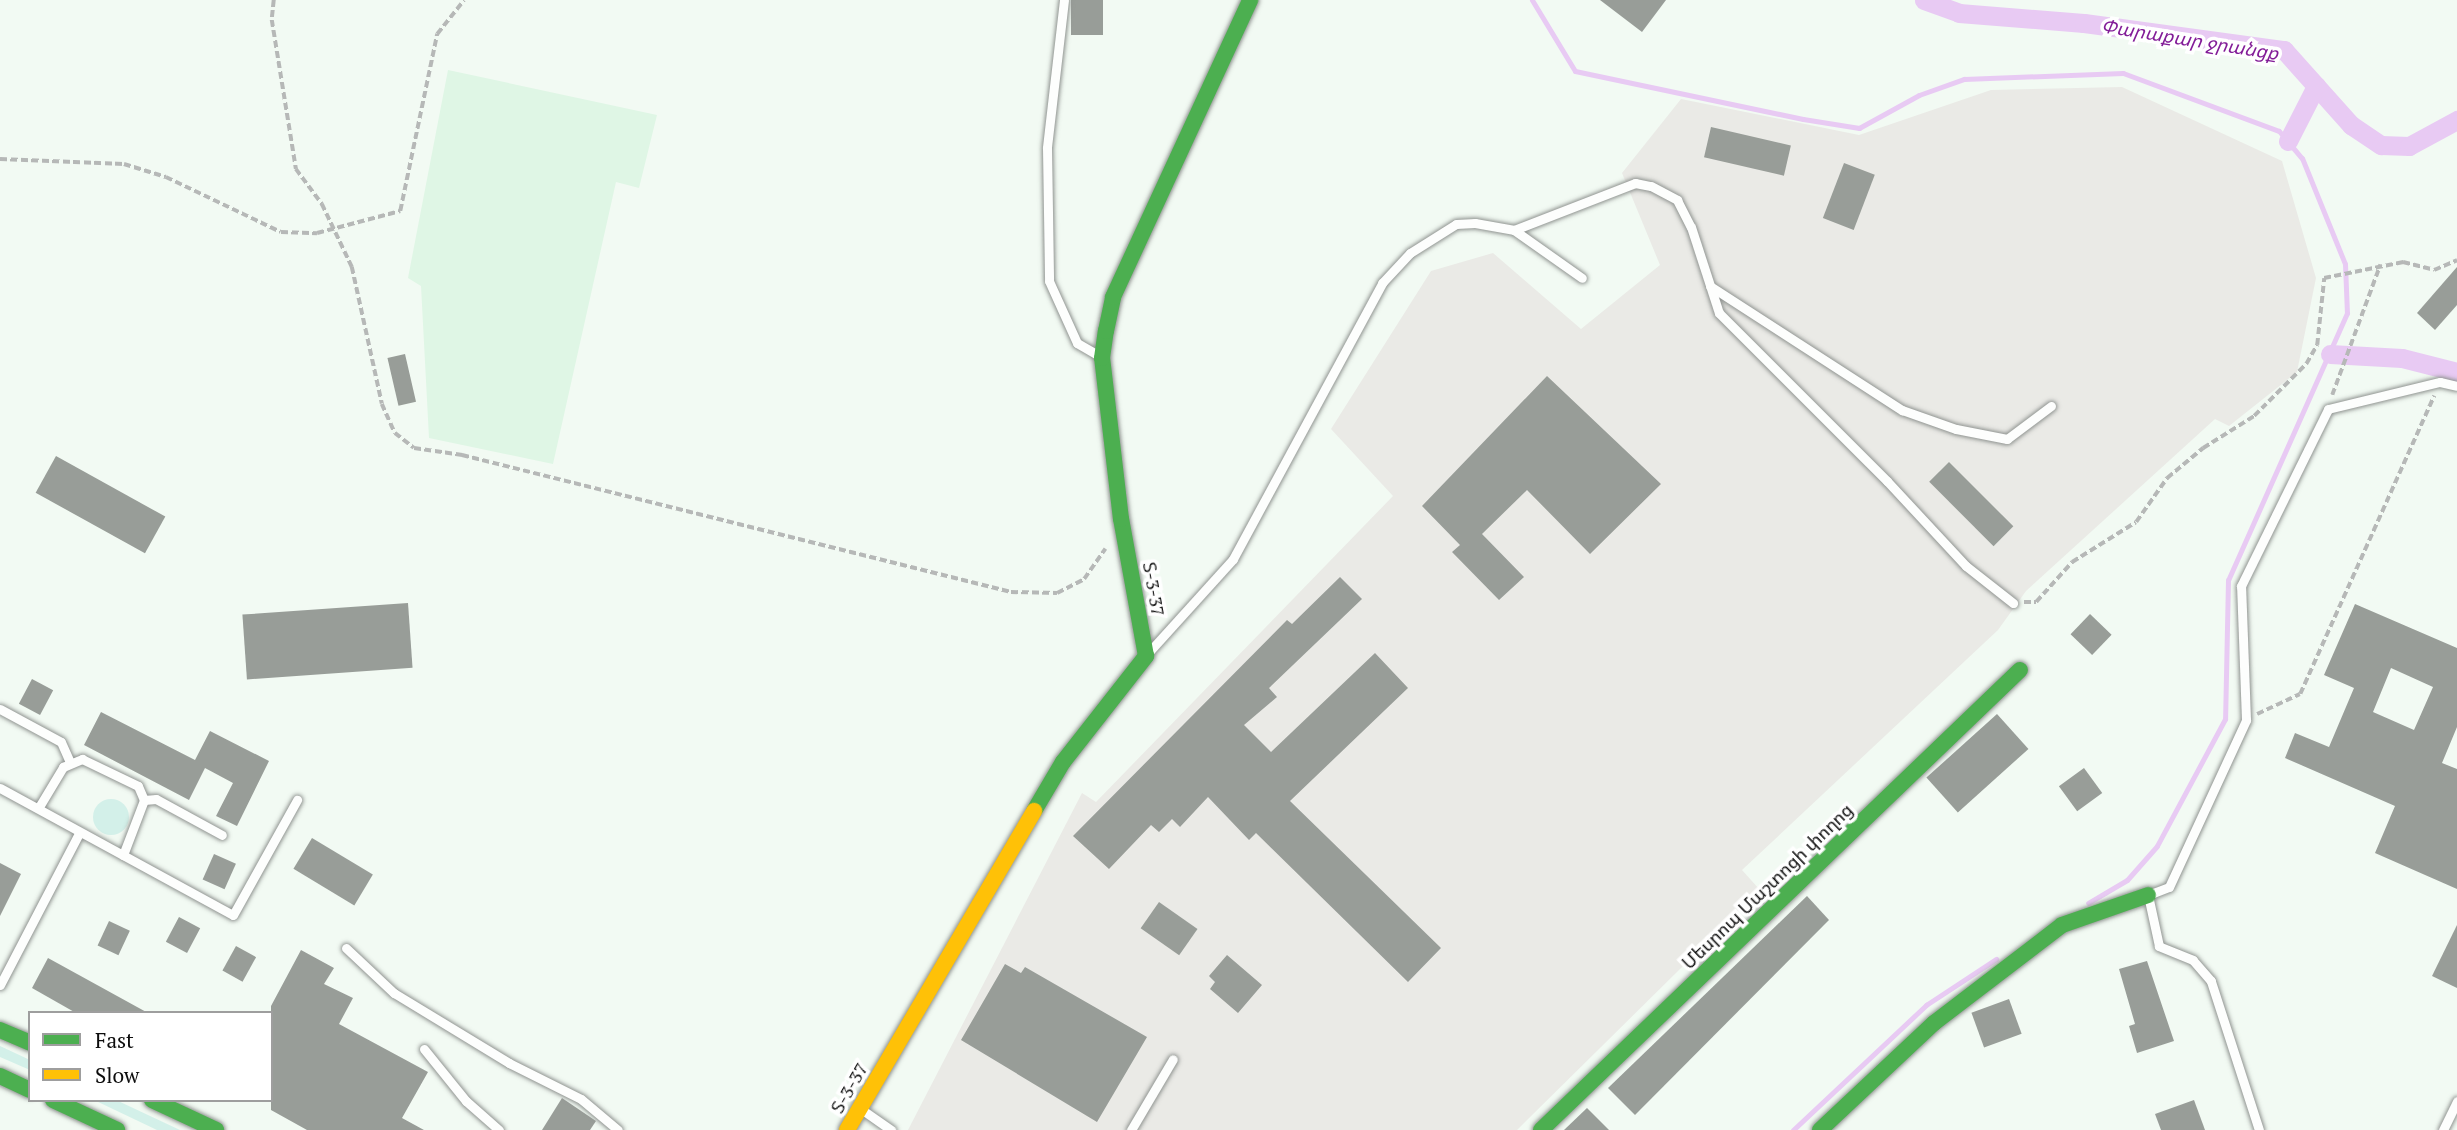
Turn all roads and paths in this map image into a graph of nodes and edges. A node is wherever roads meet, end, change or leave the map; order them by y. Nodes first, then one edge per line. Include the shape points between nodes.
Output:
1 (274, 0) edge
2 (464, 0) edge
3 (1064, 0) edge
4 (1250, 0) edge
5 (0, 159) edge
6 (334, 227) junction
7 (1514, 230) junction
8 (2457, 260) edge
9 (2380, 265) junction
10 (1582, 278) dead end
11 (1710, 286) junction
12 (1102, 358) junction
13 (2440, 382) junction
14 (2457, 386) edge
15 (2051, 406) dead end
16 (2328, 409) junction
17 (1108, 545) dead end
18 (2013, 603) joint
19 (1146, 656) junction
20 (2020, 670) dead end
21 (0, 709) edge
22 (2246, 720) junction
23 (70, 762) junction
24 (0, 788) edge
25 (144, 800) junction
26 (297, 800) dead end
27 (39, 807) junction
28 (79, 833) junction
29 (222, 835) dead end
30 (123, 855) junction
31 (2148, 895) junction
32 (346, 948) dead end
33 (0, 985) edge
34 (0, 1030) edge
35 (28, 1042) edge
36 (424, 1049) dead end
37 (1173, 1059) dead end
38 (0, 1076) edge
39 (28, 1089) edge
40 (2457, 1101) edge
41 (56, 1102) edge
42 (156, 1102) edge
43 (859, 1108) junction
44 (117, 1130) edge
45 (216, 1130) edge
46 (499, 1130) edge
47 (618, 1130) edge
48 (846, 1130) edge
49 (891, 1130) edge
50 (1131, 1130) edge
51 (1541, 1130) edge
52 (1820, 1130) edge
53 (2259, 1130) edge
54 (2443, 1130) edge

1 - 6 path via 272,20 296,169
2 - 6 path via 437,34 400,211
3 - 12 lane via 1047,148 1049,281 1077,343
4 - 12 main road, Տ-3-37 / Տ-3-37 via 1113,297
5 - 6 path via 124,164 166,177 281,232 317,233
6 - 17 path via 352,267 382,404 395,433 414,449 462,455 1011,592 1057,593 1084,579
7 - 10 lane
7 - 11 lane via 1635,183 1651,186 1677,200
7 - 19 lane via 1456,224 1410,253 1382,284 1233,559
8 - 9 path via 2434,270 2403,262
9 - 16 path
9 - 18 path via 2324,278 2317,345 2306,364 2255,416 2203,447 2167,478 2136,522 2071,562 2036,602
11 - 15 lane via 1902,411 2007,439
11 - 18 lane via 1719,313 1888,481 1966,566
12 - 19 main road, Տ-3-37 / Տ-3-37 via 1121,519
13 - 14 lane
13 - 16 lane
13 - 22 path via 2300,694
16 - 22 lane via 2241,586
19 - 43 main road, Տ-3-37 / Տ-3-37 via 1063,762
20 - 51 main road, Մեսրոպ Մաշտոցի փողոց
21 - 23 lane via 61,742
22 - 31 lane via 2168,887
23 - 25 lane via 92,762 138,786
23 - 27 lane
24 - 27 lane
25 - 29 lane via 156,799
25 - 30 lane
26 - 30 lane via 233,915
27 - 28 lane
28 - 30 lane
28 - 33 lane
31 - 52 main road via 2062,925 1934,1023
31 - 53 lane via 2159,946 2193,960 2211,981
32 - 47 lane via 394,992 509,1063 581,1100
34 - 35 main road
36 - 46 lane via 466,1101
37 - 50 lane
38 - 39 main road
40 - 54 lane
41 - 44 main road
42 - 45 main road
43 - 48 main road, Տ-3-37 / Տ-3-37
43 - 49 lane

